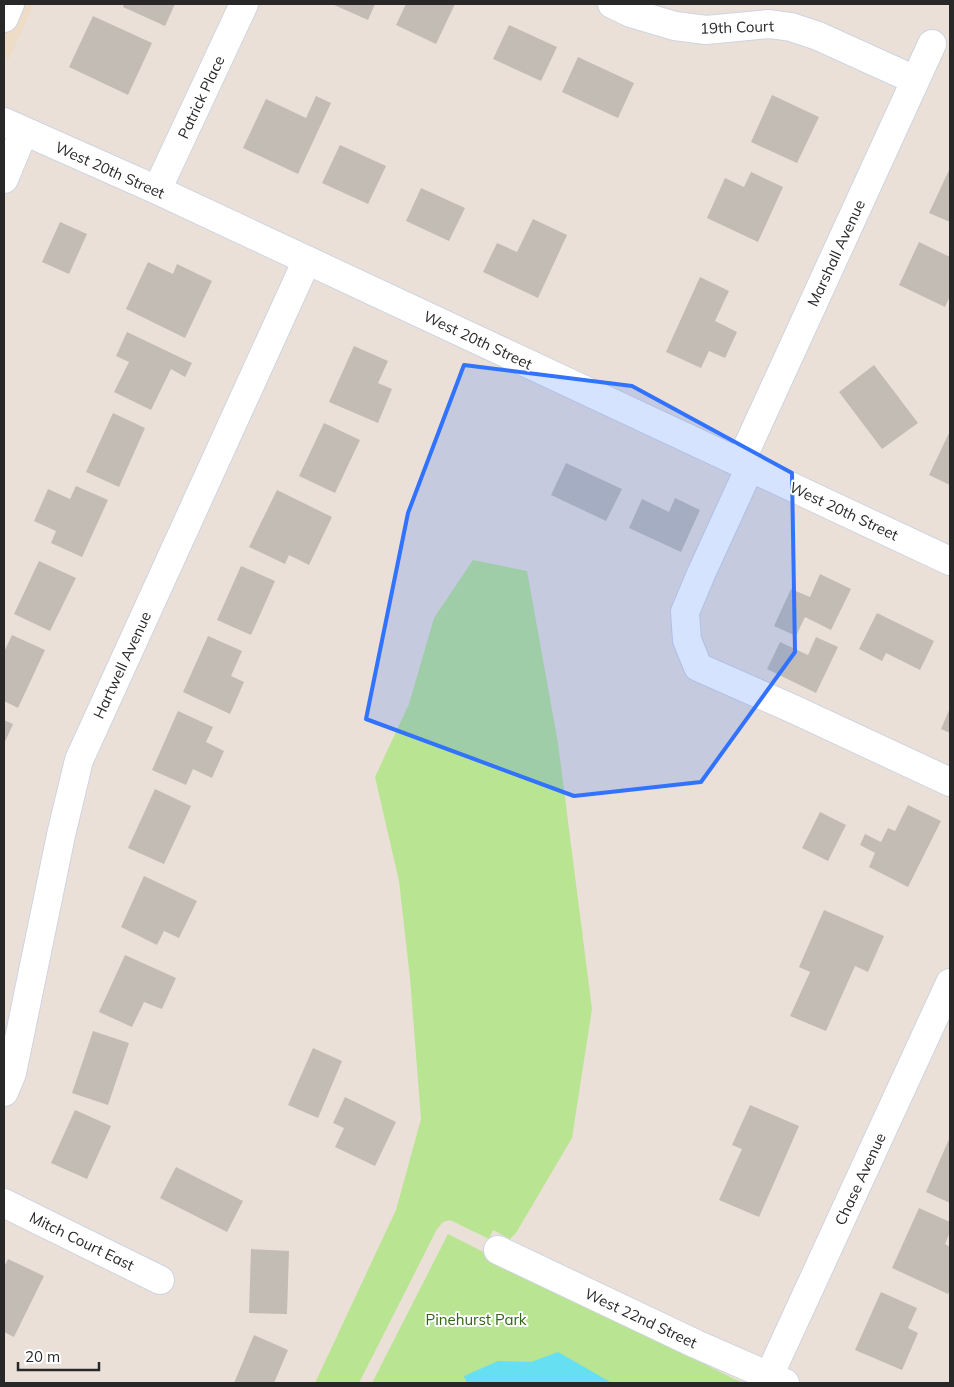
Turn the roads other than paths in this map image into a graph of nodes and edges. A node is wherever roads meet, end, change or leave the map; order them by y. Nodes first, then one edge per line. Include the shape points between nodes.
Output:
1 (10, 4) edge
2 (244, 4) edge
3 (612, 4) edge
4 (4, 18) edge
5 (932, 44) dead end
6 (915, 80) junction
7 (14, 126) edge
8 (4, 179) edge
9 (157, 190) junction
10 (308, 260) junction
11 (745, 465) junction
12 (950, 561) edge
13 (950, 782) edge
14 (950, 983) edge
15 (4, 1092) edge
16 (4, 1203) edge
17 (498, 1250) dead end
18 (160, 1280) dead end
19 (777, 1380) edge

1 - 4 street
2 - 9 street, Patrick Place
3 - 6 street, 19th Court via 675,26 706,30 770,24 791,27
5 - 6 street, Marshall Avenue
6 - 11 street, Marshall Avenue
7 - 8 street
7 - 9 street, West 20th Street
9 - 10 street, West 20th Street
10 - 11 street, West 20th Street
10 - 15 street, Hartwell Avenue via 79,760 12,1073
11 - 12 street, West 20th Street
11 - 13 street, Marshall Avenue via 686,612 687,640 698,667
14 - 19 street, Chase Avenue
16 - 18 street, Mitch Court East
17 - 19 street, West 22nd Street

